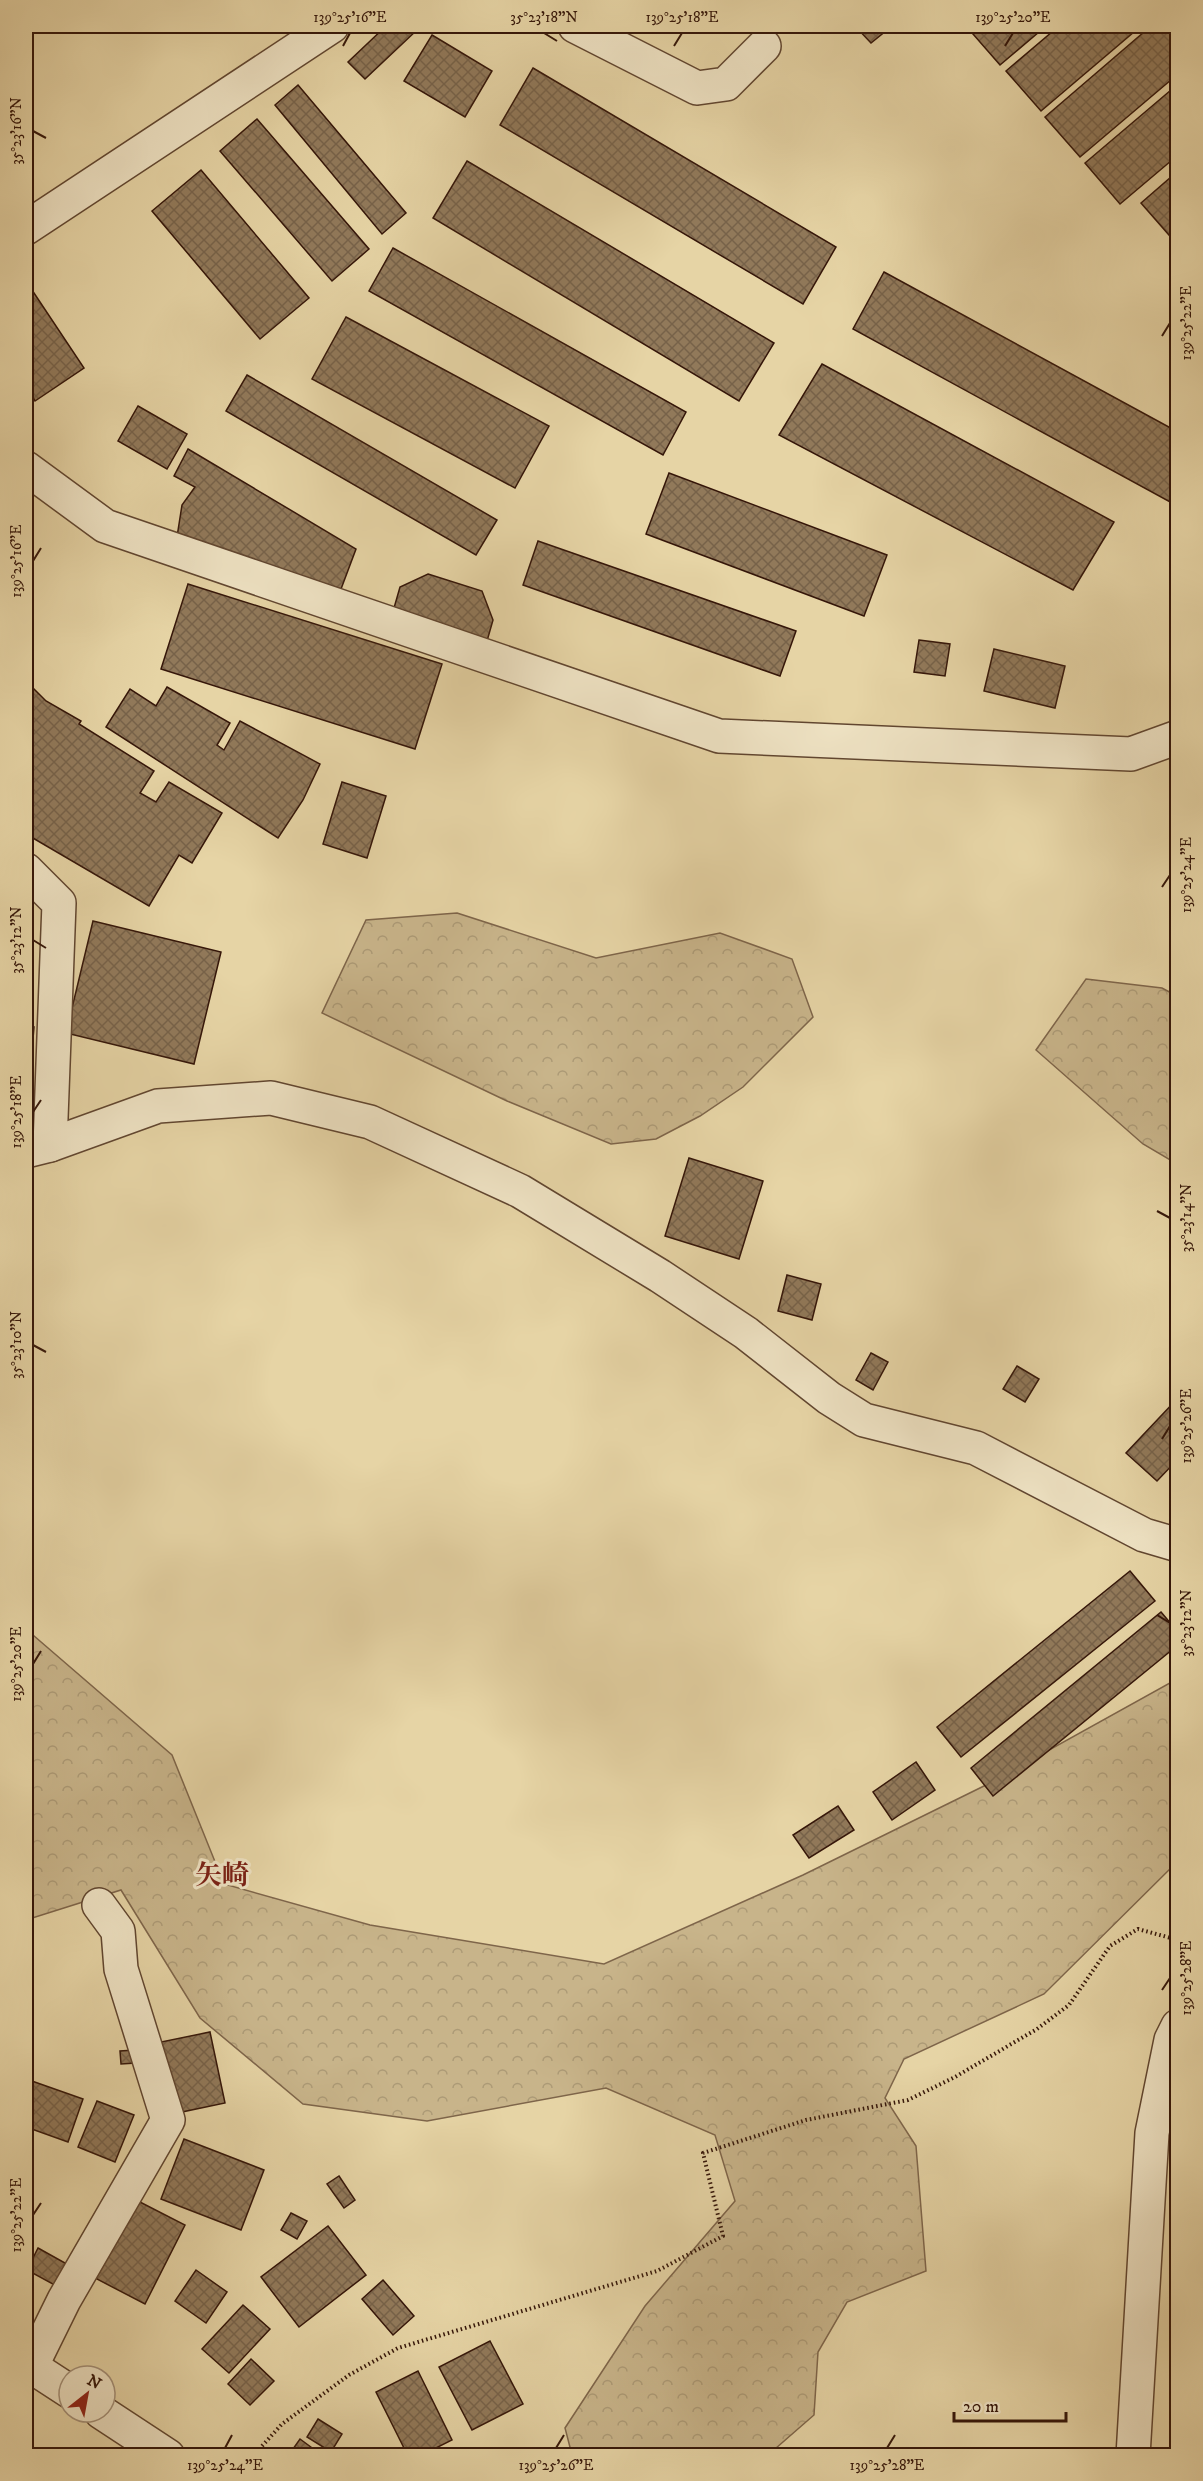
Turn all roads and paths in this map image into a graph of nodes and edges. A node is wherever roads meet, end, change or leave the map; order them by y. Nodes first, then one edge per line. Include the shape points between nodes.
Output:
1 (332, 26) edge
2 (575, 26) edge
3 (764, 46) dead end
4 (26, 228) edge
5 (26, 468) edge
6 (1178, 738) edge
7 (26, 870) edge
8 (38, 1148) edge
9 (1178, 1545) edge
10 (99, 1905) dead end
11 (1178, 1940) edge
12 (1178, 2026) edge
13 (28, 2365) edge
14 (57, 2383) edge
15 (117, 2423) edge
16 (168, 2456) edge
17 (254, 2456) edge
18 (1133, 2456) edge

1 - 4 street
2 - 3 street via 697,88 726,84
5 - 6 street via 105,526 719,736 1131,754
7 - 8 street via 58,903
8 - 9 street via 158,1106 271,1098 370,1122 520,1191 746,1333 829,1398 864,1420 976,1448 1144,1535
10 - 13 street via 118,1931 121,1969 168,2120
11 - 17 path via 1138,1929 1110,1946 1069,2005 1037,2029 908,2100 806,2120 703,2153 723,2236 657,2271 398,2348 349,2375 282,2424
12 - 18 street via 1171,2040 1152,2133
13 - 14 street
15 - 16 street

